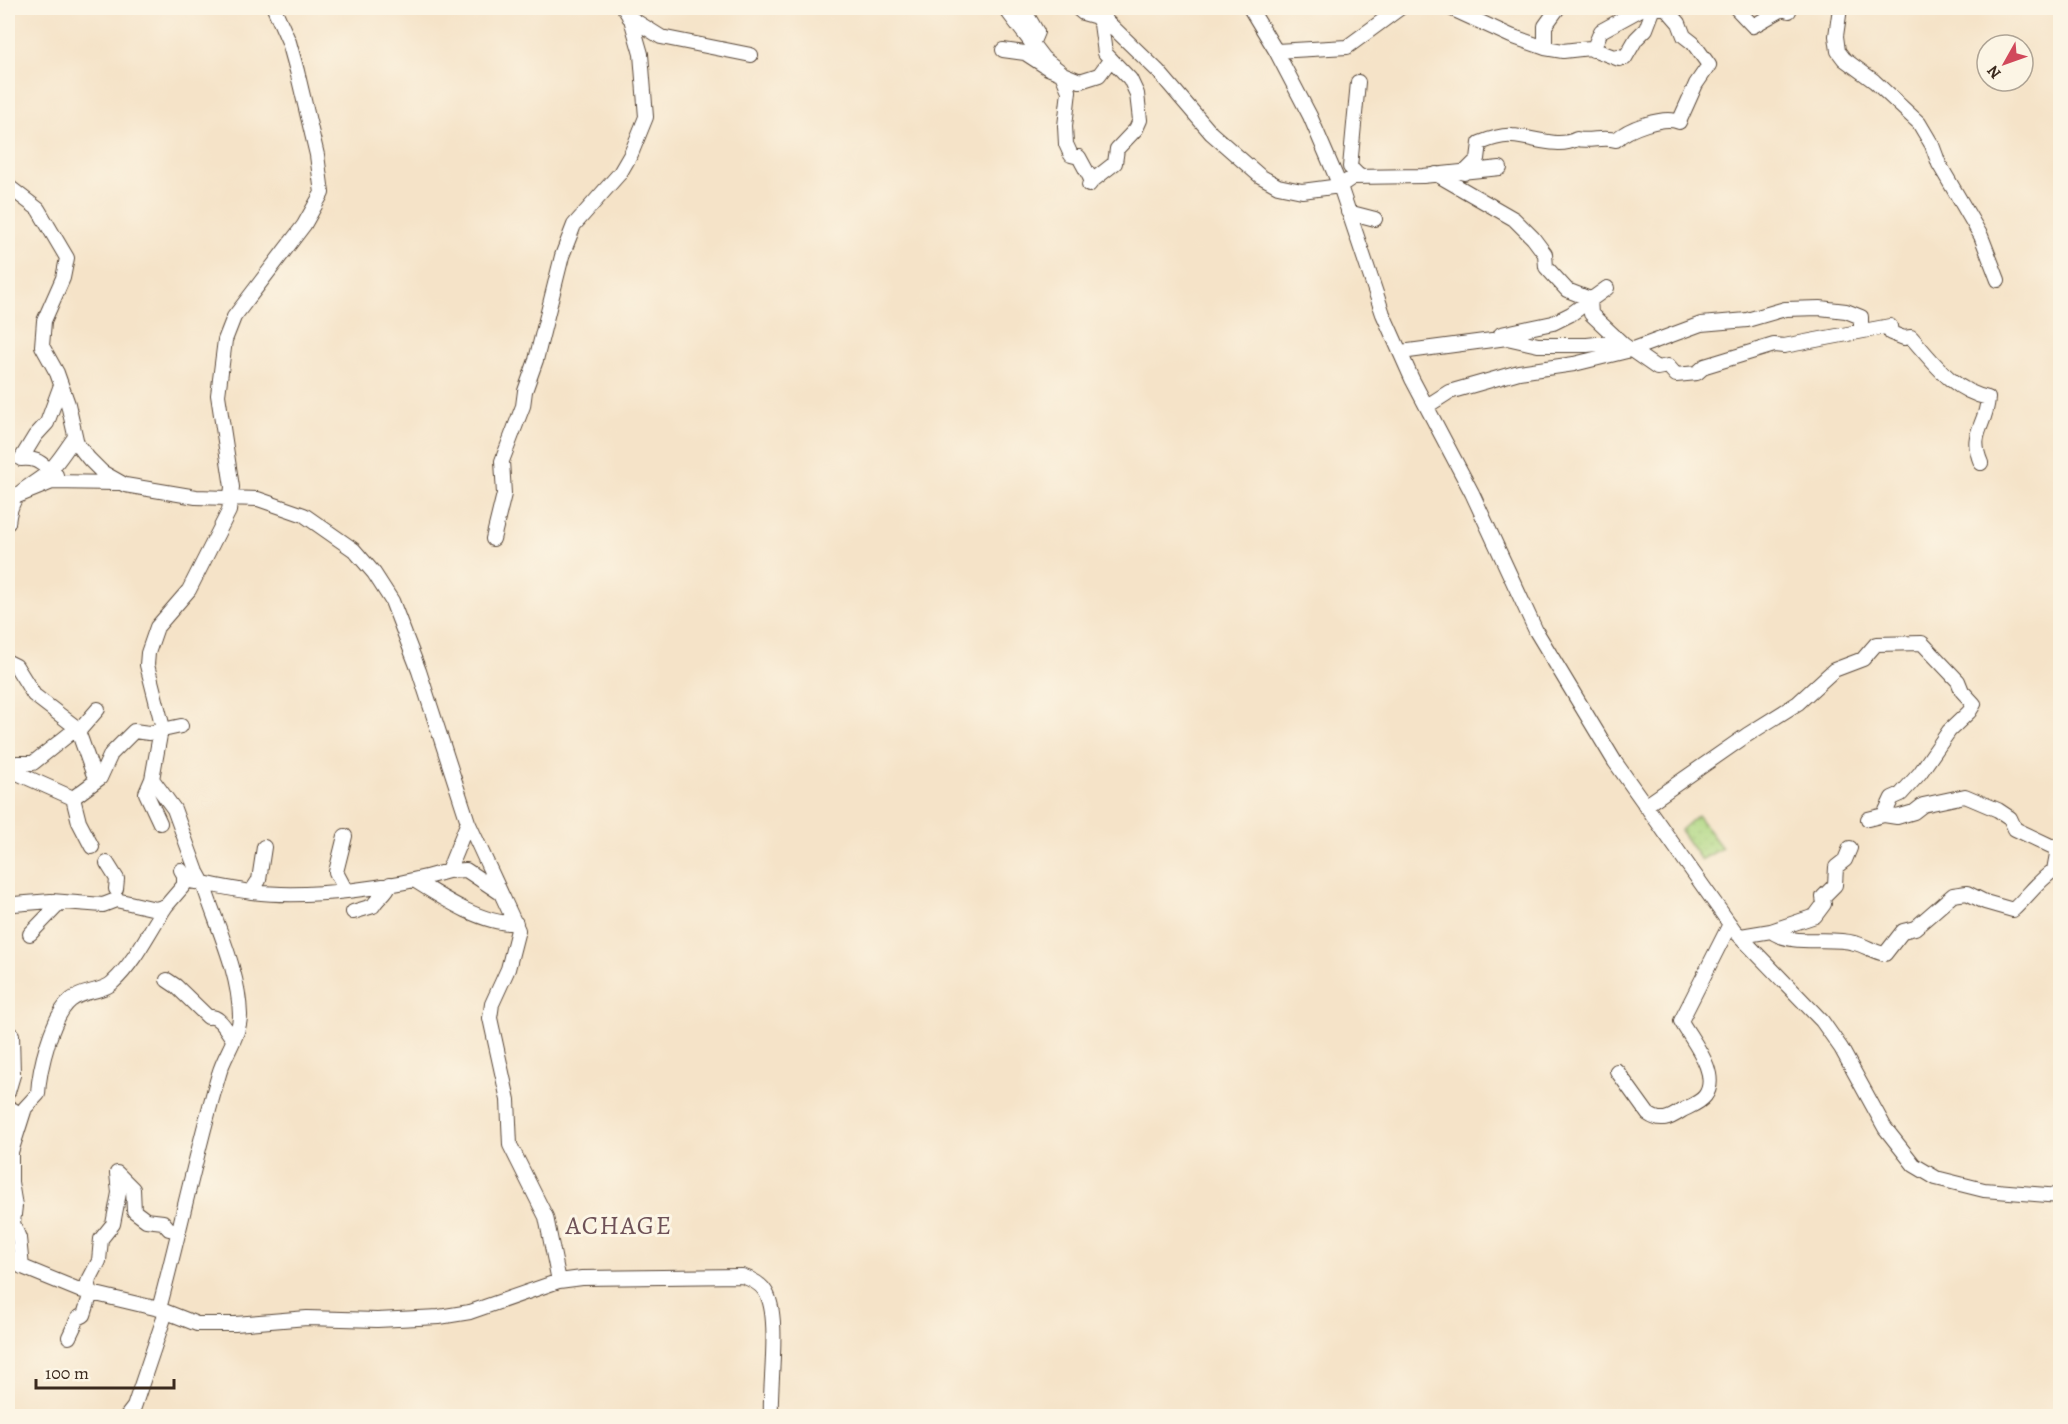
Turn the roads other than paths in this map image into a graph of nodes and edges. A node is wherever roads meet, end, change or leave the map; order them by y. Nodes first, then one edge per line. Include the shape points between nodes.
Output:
1 (274, 8) edge
2 (615, 8) edge
3 (1005, 8) edge
4 (1027, 8) edge
5 (1077, 8) edge
6 (1093, 8) edge
7 (1250, 8) edge
8 (1450, 8) edge
9 (1642, 8) edge
10 (1654, 8) edge
11 (1660, 8) edge
12 (1736, 8) edge
13 (1840, 8) edge
14 (1394, 9) edge
15 (1552, 10) edge
16 (1789, 11) dead end
17 (628, 13) edge
18 (1032, 44) junction
19 (1545, 48) junction
20 (1003, 50) dead end
21 (1593, 50) junction
22 (1276, 51) junction
23 (751, 55) dead end
24 (1111, 59) junction
25 (1061, 73) junction
26 (1358, 82) dead end
27 (1500, 168) dead end
28 (1464, 173) junction
29 (1436, 174) junction
30 (1360, 177) junction
31 (8, 186) edge
32 (1340, 186) junction
33 (1348, 212) junction
34 (1375, 219) dead end
35 (1998, 280) dead end
36 (1606, 288) dead end
37 (1590, 299) junction
38 (1861, 331) junction
39 (1475, 342) junction
40 (1627, 347) junction
41 (1401, 352) junction
42 (61, 385) junction
43 (1427, 406) junction
44 (75, 437) junction
45 (1981, 463) dead end
46 (49, 470) junction
47 (65, 481) junction
48 (125, 484) junction
49 (231, 496) junction
50 (10, 509) edge
51 (493, 539) dead end
52 (8, 662) edge
53 (98, 709) dead end
54 (124, 720) dead end
55 (181, 726) dead end
56 (77, 730) junction
57 (134, 730) junction
58 (160, 731) junction
59 (9, 770) edge
60 (93, 773) dead end
61 (154, 782) junction
62 (74, 798) junction
63 (1645, 806) junction
64 (1884, 816) junction
65 (1868, 819) dead end
66 (468, 822) junction
67 (160, 823) dead end
68 (345, 836) dead end
69 (92, 847) dead end
70 (264, 847) dead end
71 (2061, 847) edge
72 (1850, 848) dead end
73 (2061, 853) edge
74 (107, 863) dead end
75 (448, 871) junction
76 (414, 880) junction
77 (203, 883) junction
78 (390, 884) junction
79 (346, 891) junction
80 (251, 892) junction
81 (501, 893) junction
82 (126, 901) junction
83 (8, 902) edge
84 (60, 903) junction
85 (165, 906) junction
86 (353, 912) dead end
87 (516, 922) junction
88 (1730, 924) junction
89 (1771, 931) junction
90 (30, 934) dead end
91 (1741, 936) junction
92 (167, 980) dead end
93 (12, 1035) dead end
94 (233, 1039) junction
95 (1617, 1071) dead end
96 (8, 1092) edge
97 (8, 1107) edge
98 (22, 1115) junction
99 (2061, 1196) edge
100 (178, 1231) junction
101 (8, 1261) edge
102 (22, 1267) junction
103 (559, 1281) junction
104 (91, 1293) junction
105 (163, 1310) junction
106 (69, 1337) dead end
107 (127, 1416) edge
108 (771, 1416) edge

1 - 49 street via 297,71 322,193 304,225 234,317 225,340 218,395
2 - 17 street
3 - 18 street
4 - 18 street via 1037,32
5 - 24 street via 1097,17 1102,46
6 - 32 street via 1158,71 1211,133 1260,177 1302,191
7 - 22 street
8 - 19 street
9 - 21 street via 1601,31
10 - 21 street via 1646,29 1625,58
11 - 28 street via 1666,8 1679,23 1684,36 1709,65 1679,122 1653,121 1628,130 1616,140 1577,139 1558,143 1499,137 1480,143 1478,159
12 - 16 street via 1753,26 1783,9
13 - 35 street via 1838,51 1919,123 1981,236
14 - 22 street via 1347,47
15 - 19 street via 1545,26
17 - 23 street via 661,37
17 - 51 street via 641,54 646,117 620,173 574,225 562,256 523,406 502,461 504,494
18 - 25 street
19 - 21 street
20 - 25 street via 1025,53
22 - 32 street
24 - 25 street via 1099,75 1080,81
24 - 25 street via 1130,79 1137,94 1140,120 1117,149 1115,163 1091,183 1079,157 1071,155 1066,144 1069,91
26 - 30 street via 1350,167
27 - 28 street
28 - 29 street
29 - 30 street
29 - 37 street via 1514,219 1545,254 1546,267 1568,290
30 - 32 street
31 - 42 street via 38,209 67,258 41,338
32 - 33 street
33 - 34 street
33 - 41 street via 1383,314
36 - 37 street
37 - 39 street via 1553,323
37 - 40 street via 1592,314
38 - 40 street via 1774,345 1705,366 1697,373 1677,375 1668,366 1657,368
38 - 40 street via 1861,317 1846,311 1785,309 1747,320 1701,324
38 - 45 street via 1890,326 1891,333 1911,337 1944,375 1968,394 1988,398 1987,416 1974,444
39 - 40 street via 1507,338 1538,345 1615,342
39 - 41 street
40 - 43 street via 1574,364 1520,372 1449,392
41 - 43 street
42 - 44 street
42 - 46 street via 47,423 21,459 41,461
43 - 63 street via 1472,492 1536,631 1583,713
44 - 46 street
44 - 48 street via 102,472
46 - 47 street
46 - 50 street via 31,482
47 - 48 street
47 - 50 street via 52,482
48 - 49 street via 196,497
49 - 58 street via 224,526 194,580 162,619 152,640 147,665 159,707
49 - 66 street via 270,502 304,515 342,540 374,573 392,601 419,671
52 - 56 street via 16,666 34,695
53 - 56 street
54 - 57 street
55 - 58 street
56 - 59 street via 33,763 17,764
56 - 60 street
57 - 58 street
57 - 62 street via 111,754 100,778
58 - 61 street
59 - 62 street
61 - 67 street via 149,802
61 - 77 street via 174,809
62 - 69 street via 79,822
63 - 64 street via 1798,703 1834,670 1863,659 1876,644 1922,643 1974,704 1920,773 1901,794 1892,798
63 - 88 street
64 - 65 street
64 - 71 street via 1897,817 1923,805 1965,796 1998,810 2010,818 2015,829
66 - 75 street
66 - 81 street
68 - 79 street via 336,872
70 - 80 street via 259,880
72 - 89 street via 1845,860 1836,867 1836,885 1823,897 1824,904 1815,916
73 - 89 street via 2057,854 2054,870 2013,910 1967,893 1953,895 1915,928 1903,931 1885,954 1856,943 1791,939
74 - 82 street via 117,879 110,886
75 - 76 street
75 - 81 street via 466,870
76 - 78 street
76 - 87 street via 473,912 506,923
77 - 80 street
77 - 85 street via 182,875 184,885
77 - 94 street via 236,991 239,1025
78 - 79 street
78 - 86 street via 373,906
79 - 80 street
81 - 87 street
82 - 84 street via 103,905
82 - 85 street via 140,908
83 - 84 street
84 - 90 street
85 - 98 street via 111,985 87,990 70,1000 50,1040 38,1094
87 - 103 street via 516,949 492,1004 490,1018 508,1100 510,1144 546,1217
88 - 91 street
88 - 95 street via 1681,1021 1709,1072 1711,1083 1704,1098 1667,1120 1655,1119
89 - 91 street
91 - 99 street via 1822,1021 1885,1128 1914,1165 1936,1178 1984,1190
92 - 94 street via 207,1017 221,1021
93 - 96 street via 13,1075
94 - 100 street via 219,1071
97 - 98 street
98 - 102 street via 11,1152 13,1223
100 - 104 street via 164,1222 146,1220 134,1211 133,1189 117,1173 119,1194 113,1224 101,1239 99,1261 88,1282
100 - 105 street
101 - 102 street
102 - 104 street
103 - 105 street via 498,1303 439,1317 197,1324
103 - 108 street via 723,1274 742,1275 757,1283 765,1291 774,1317
104 - 105 street
104 - 106 street via 84,1315 78,1318
105 - 107 street via 138,1396

